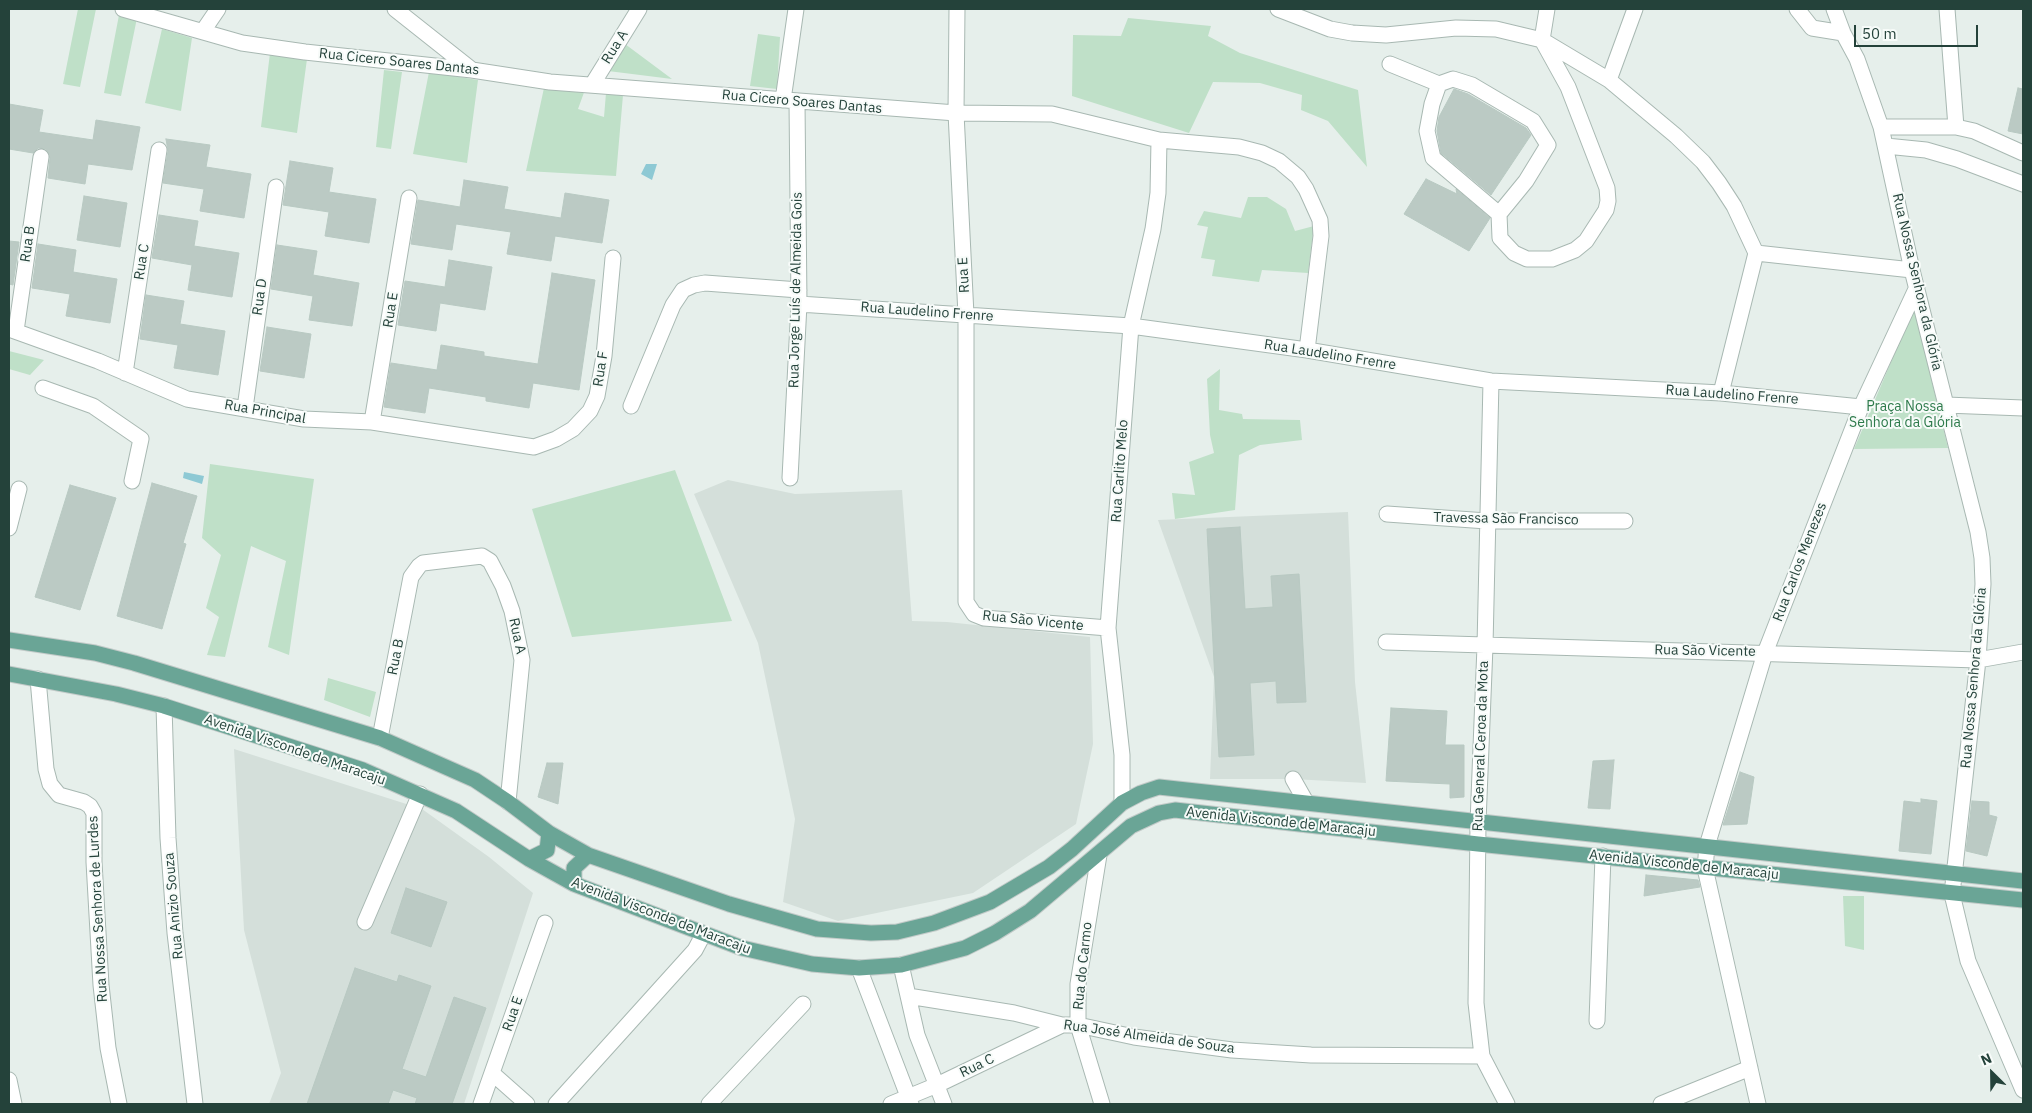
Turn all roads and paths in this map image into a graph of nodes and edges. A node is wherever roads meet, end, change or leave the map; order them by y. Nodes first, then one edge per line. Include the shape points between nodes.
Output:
1 (122, 9) edge
2 (218, 9) edge
3 (395, 9) edge
4 (637, 9) edge
5 (796, 9) edge
6 (958, 9) edge
7 (1278, 9) edge
8 (1547, 9) edge
9 (1635, 9) edge
10 (1797, 9) edge
11 (1834, 9) edge
12 (1947, 9) edge
13 (203, 31) junction
14 (1843, 33) junction
15 (1542, 40) junction
16 (1390, 64) dead end
17 (472, 70) junction
18 (1609, 80) junction
19 (1439, 84) junction
20 (592, 85) junction
21 (790, 101) junction
22 (956, 113) junction
23 (1882, 127) junction
24 (1956, 127) junction
25 (1159, 140) junction
26 (1886, 146) junction
27 (159, 150) dead end
28 (2023, 153) edge
29 (41, 157) dead end
30 (2023, 184) edge
31 (276, 187) dead end
32 (409, 198) dead end
33 (1499, 214) junction
34 (1756, 253) junction
35 (613, 258) dead end
36 (1912, 270) junction
37 (1917, 287) junction
38 (799, 297) junction
39 (966, 315) junction
40 (1131, 326) junction
41 (12, 330) edge
42 (1307, 350) junction
43 (125, 373) junction
44 (1491, 381) junction
45 (43, 388) dead end
46 (1721, 393) junction
47 (1946, 405) junction
48 (631, 406) dead end
49 (1861, 407) junction
50 (245, 408) junction
51 (2023, 408) edge
52 (372, 422) junction
53 (534, 446) joint
54 (790, 478) dead end
55 (132, 480) dead end
56 (19, 489) dead end
57 (1387, 514) dead end
58 (1487, 520) junction
59 (1625, 521) dead end
60 (9, 528) edge
61 (411, 577) joint
62 (966, 602) joint
63 (1108, 628) junction
64 (9, 640) edge
65 (1386, 642) dead end
66 (1485, 646) junction
67 (2023, 652) edge
68 (1765, 653) junction
69 (1978, 660) junction
70 (9, 674) edge
71 (38, 679) junction
72 (164, 706) junction
73 (380, 738) junction
74 (1292, 779) dead end
75 (420, 794) junction
76 (508, 802) junction
77 (1306, 802) junction
78 (1122, 803) junction
79 (1478, 823) junction
80 (549, 833) junction
81 (1478, 844) junction
82 (1707, 846) junction
83 (1099, 854) junction
84 (588, 856) junction
85 (1603, 856) junction
86 (529, 859) junction
87 (1705, 868) junction
88 (1954, 874) junction
89 (2023, 881) edge
90 (574, 884) junction
91 (1952, 894) junction
92 (2023, 900) edge
93 (365, 922) dead end
94 (545, 923) dead end
95 (703, 935) junction
96 (901, 965) junction
97 (859, 968) junction
98 (908, 996) junction
99 (803, 1004) dead end
100 (1597, 1021) dead end
101 (1062, 1025) junction
102 (1078, 1025) junction
103 (1482, 1056) junction
104 (1750, 1068) junction
105 (492, 1073) junction
106 (9, 1080) edge
107 (937, 1085) junction
108 (2023, 1090) edge
109 (909, 1101) edge
110 (14, 1104) edge
111 (119, 1104) edge
112 (195, 1104) edge
113 (481, 1104) edge
114 (526, 1104) edge
115 (556, 1104) edge
116 (709, 1104) edge
117 (891, 1104) edge
118 (944, 1104) edge
119 (1102, 1104) edge
120 (1506, 1104) edge
121 (1661, 1104) edge
122 (1758, 1104) edge

1 - 13 street, Rua Cicero Soares Dantas
2 - 13 street
3 - 17 street
4 - 20 street, Rua A
5 - 21 street, Rua Jorge Luís de Almeida Gois
6 - 22 street, Rua E
7 - 15 street via 1330,29 1364,35 1456,28 1496,29
8 - 15 street
9 - 18 street
10 - 14 street via 1812,28
11 - 14 street, Rua Nossa Senhora da Glória
12 - 24 street
13 - 17 street, Rua Cicero Soares Dantas via 242,43
14 - 23 street, Rua Nossa Senhora da Glória via 1857,59
15 - 18 street
15 - 33 street via 1568,87 1606,188 1606,210 1586,241 1575,250 1540,260 1527,259 1507,246 1500,238
16 - 19 street
17 - 20 street, Rua Cicero Soares Dantas
18 - 34 street via 1703,162 1734,206
19 - 33 street via 1427,131 1433,158
19 - 33 street via 1453,80 1472,85 1532,121 1548,145 1526,181
20 - 21 street, Rua Cicero Soares Dantas
21 - 22 street, Rua Cicero Soares Dantas
21 - 38 street, Rua Jorge Luís de Almeida Gois
22 - 25 street, Rua Cicero Soares Dantas via 1052,114
22 - 39 street, Rua E
23 - 24 street
23 - 26 street, Rua Nossa Senhora da Glória
24 - 28 street
25 - 40 street, Rua Carlito Melo via 1154,228
25 - 42 street, Rua Cicero Soares Dantas via 1239,147 1262,153 1298,177 1317,212 1321,227
26 - 30 street via 1926,150
26 - 36 street, Rua Nossa Senhora da Glória
27 - 43 street, Rua C
29 - 41 street, Rua B
31 - 50 street, Rua D
32 - 52 street, Rua E
34 - 36 street
34 - 46 street
35 - 53 street, Rua F via 597,396 590,411 573,429
36 - 37 street, Rua Nossa Senhora da Glória
37 - 47 street, Rua Nossa Senhora da Glória
37 - 49 street, Rua Carlos Menezes
38 - 39 street, Rua Laudelino Frenre
38 - 48 street, Rua Laudelino Frenre via 705,283 683,290 673,305
38 - 54 street, Rua Jorge Luís de Almeida Gois
39 - 40 street, Rua Laudelino Frenre
39 - 62 street, Rua E
40 - 42 street, Rua Laudelino Frenre
40 - 63 street, Rua Carlito Melo
41 - 43 street, Rua Principal
42 - 44 street, Rua Laudelino Frenre
43 - 50 street, Rua Principal via 187,399
44 - 46 street, Rua Laudelino Frenre
44 - 58 street, Rua General Ceroa da Mota
45 - 55 street via 93,406 141,439
46 - 49 street, Rua Laudelino Frenre
47 - 51 street
47 - 69 street, Rua Nossa Senhora da Glória via 1970,495 1982,558
49 - 68 street, Rua Carlos Menezes
50 - 52 street, Rua Principal via 304,420
52 - 53 street, Rua Principal
56 - 60 street
57 - 58 street, Travessa São Francisco
58 - 59 street, Travessa São Francisco
58 - 66 street, Rua General Ceroa da Mota
61 - 73 street, Rua B
61 - 76 street, Rua A via 424,563 478,556 490,561 503,586 522,660
62 - 63 street, Rua São Vicente via 974,614 984,618
63 - 78 street, Rua Carlito Melo via 1122,756
64 - 73 main road, Avenida Visconde de Maracaju via 95,652
65 - 66 street, Rua São Vicente
66 - 68 street, Rua São Vicente
66 - 79 street, Rua General Ceroa da Mota
67 - 69 street, Rua São Vicente
68 - 69 street, Rua São Vicente
68 - 82 street, Rua Carlos Menezes
69 - 88 street, Rua Nossa Senhora da Glória
70 - 71 main road, Avenida Visconde de Maracaju
71 - 72 main road, Avenida Visconde de Maracaju
71 - 111 street, Rua Nossa Senhora de Lurdes via 50,784 59,795 84,802 94,813 101,985 108,1048
72 - 75 main road, Avenida Visconde de Maracaju via 363,770
72 - 112 street, Rua Anizio Souza via 175,932
73 - 76 main road, Avenida Visconde de Maracaju via 458,772
74 - 77 street
75 - 86 main road, Avenida Visconde de Maracaju via 456,811
75 - 93 street
76 - 80 main road, Avenida Visconde de Maracaju
77 - 78 main road, Avenida Visconde de Maracaju via 1159,787
77 - 79 main road, Avenida Visconde de Maracaju
78 - 84 main road, Avenida Visconde de Maracaju via 1057,861 990,902 934,923 897,932 871,934 817,930
79 - 81 street, Rua General Ceroa da Mota
79 - 82 main road, Avenida Visconde de Maracaju
80 - 84 main road, Avenida Visconde de Maracaju
80 - 86 main road via 547,850
81 - 83 main road, Avenida Visconde de Maracaju via 1175,810 1159,813 1131,826
81 - 85 main road, Avenida Visconde de Maracaju
81 - 103 street, Rua General Ceroa da Mota via 1476,1003
82 - 87 street, Rua Carlos Menezes
82 - 88 main road, Avenida Visconde de Maracaju
83 - 96 main road, Avenida Visconde de Maracaju via 1030,911 995,933 965,948
83 - 102 street, Rua do Carmo via 1078,984
84 - 90 main road via 574,868
85 - 87 main road, Avenida Visconde de Maracaju
85 - 100 street
86 - 90 main road, Avenida Visconde de Maracaju
87 - 91 main road, Avenida Visconde de Maracaju
87 - 104 street, Rua Carlos Menezes
88 - 89 main road, Avenida Visconde de Maracaju
88 - 91 street, Rua Nossa Senhora da Glória
90 - 95 main road, Avenida Visconde de Maracaju
91 - 92 main road, Avenida Visconde de Maracaju
91 - 108 street, Rua Nossa Senhora da Glória via 1968,961
94 - 105 street, Rua E
95 - 97 main road, Avenida Visconde de Maracaju via 782,959
95 - 115 street via 695,950
96 - 97 main road, Avenida Visconde de Maracaju
96 - 98 street
97 - 109 street
98 - 101 street, Rua José Almeida de Souza via 1037,1017
98 - 107 street via 917,1035
99 - 116 street
101 - 102 street, Rua José Almeida de Souza
101 - 107 street, Rua C
102 - 103 street, Rua José Almeida de Souza via 1134,1037 1232,1050
102 - 119 street, Rua do Carmo
103 - 120 street, Rua General Ceroa da Mota
104 - 121 street
104 - 122 street, Rua Carlos Menezes
105 - 113 street, Rua E
105 - 114 street
106 - 110 street
107 - 109 street, Rua C
107 - 118 street
109 - 117 street, Rua C

